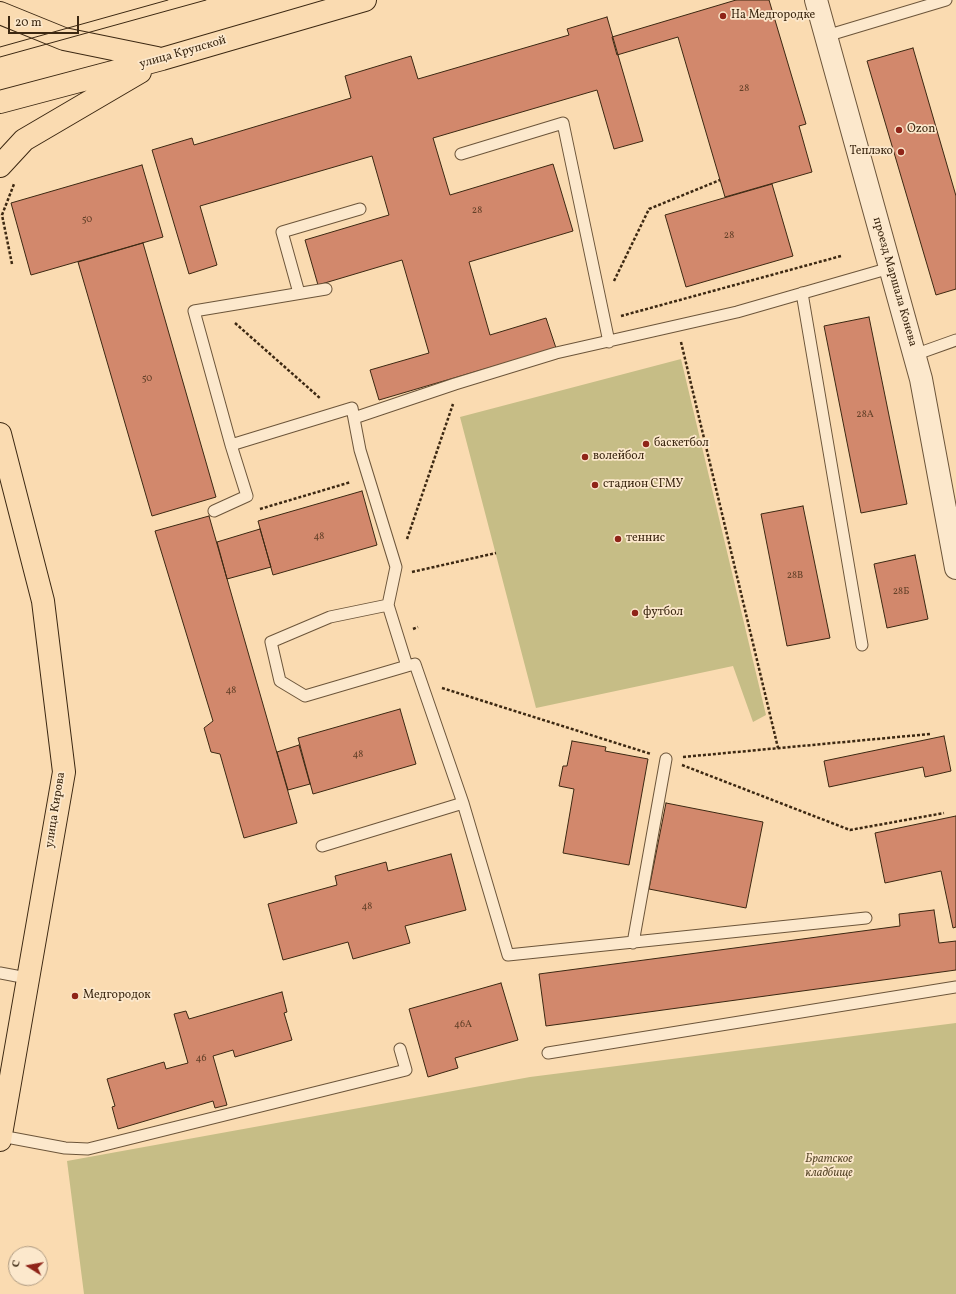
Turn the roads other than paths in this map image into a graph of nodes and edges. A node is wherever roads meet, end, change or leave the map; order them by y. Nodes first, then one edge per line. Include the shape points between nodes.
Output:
1 (365, 0) edge
2 (816, 0) edge
3 (946, 0) edge
4 (0, 13) edge
5 (826, 36) junction
6 (162, 59) junction
7 (0, 102) edge
8 (462, 154) dead end
9 (0, 166) edge
10 (360, 209) dead end
11 (890, 268) junction
12 (326, 289) dead end
13 (299, 293) junction
14 (802, 293) junction
15 (956, 340) edge
16 (609, 342) junction
17 (914, 355) junction
18 (354, 418) junction
19 (0, 434) edge
20 (231, 445) junction
21 (214, 511) dead end
22 (956, 568) edge
23 (388, 605) junction
24 (862, 645) dead end
25 (407, 666) junction
26 (666, 759) road end
27 (463, 803) junction
28 (322, 846) dead end
29 (866, 918) dead end
30 (632, 943) junction
31 (0, 973) edge
32 (27, 978) junction
33 (956, 987) edge
34 (400, 1050) dead end
35 (548, 1053) dead end
36 (0, 1138) edge

1 - 6 main road, улица Крупской
2 - 5 street, проезд Маршала Конева
3 - 5 lane
4 - 6 main road via 64,39
5 - 11 street, проезд Маршала Конева
6 - 7 main road, улица Крупской
6 - 9 main road via 24,140
8 - 16 lane via 563,123
10 - 13 lane via 282,232
11 - 14 lane
11 - 17 street, проезд Маршала Конева
12 - 13 lane
13 - 20 lane via 194,311
14 - 16 lane via 738,312
14 - 24 lane
15 - 17 lane
16 - 18 lane via 556,353
17 - 22 street, проезд Маршала Конева via 921,379
18 - 20 lane via 352,408
18 - 23 lane via 360,450 396,567
19 - 32 main road, улица Кирова via 43,601 64,772
20 - 21 lane via 247,496
23 - 25 lane
23 - 25 lane via 330,618 271,642 280,681 304,696
25 - 27 lane via 414,664
26 - 30 lane
27 - 28 lane
27 - 30 lane via 508,956
29 - 30 lane
31 - 32 lane
32 - 36 main road, улица Кирова
33 - 35 lane
34 - 36 lane via 406,1070 88,1149

